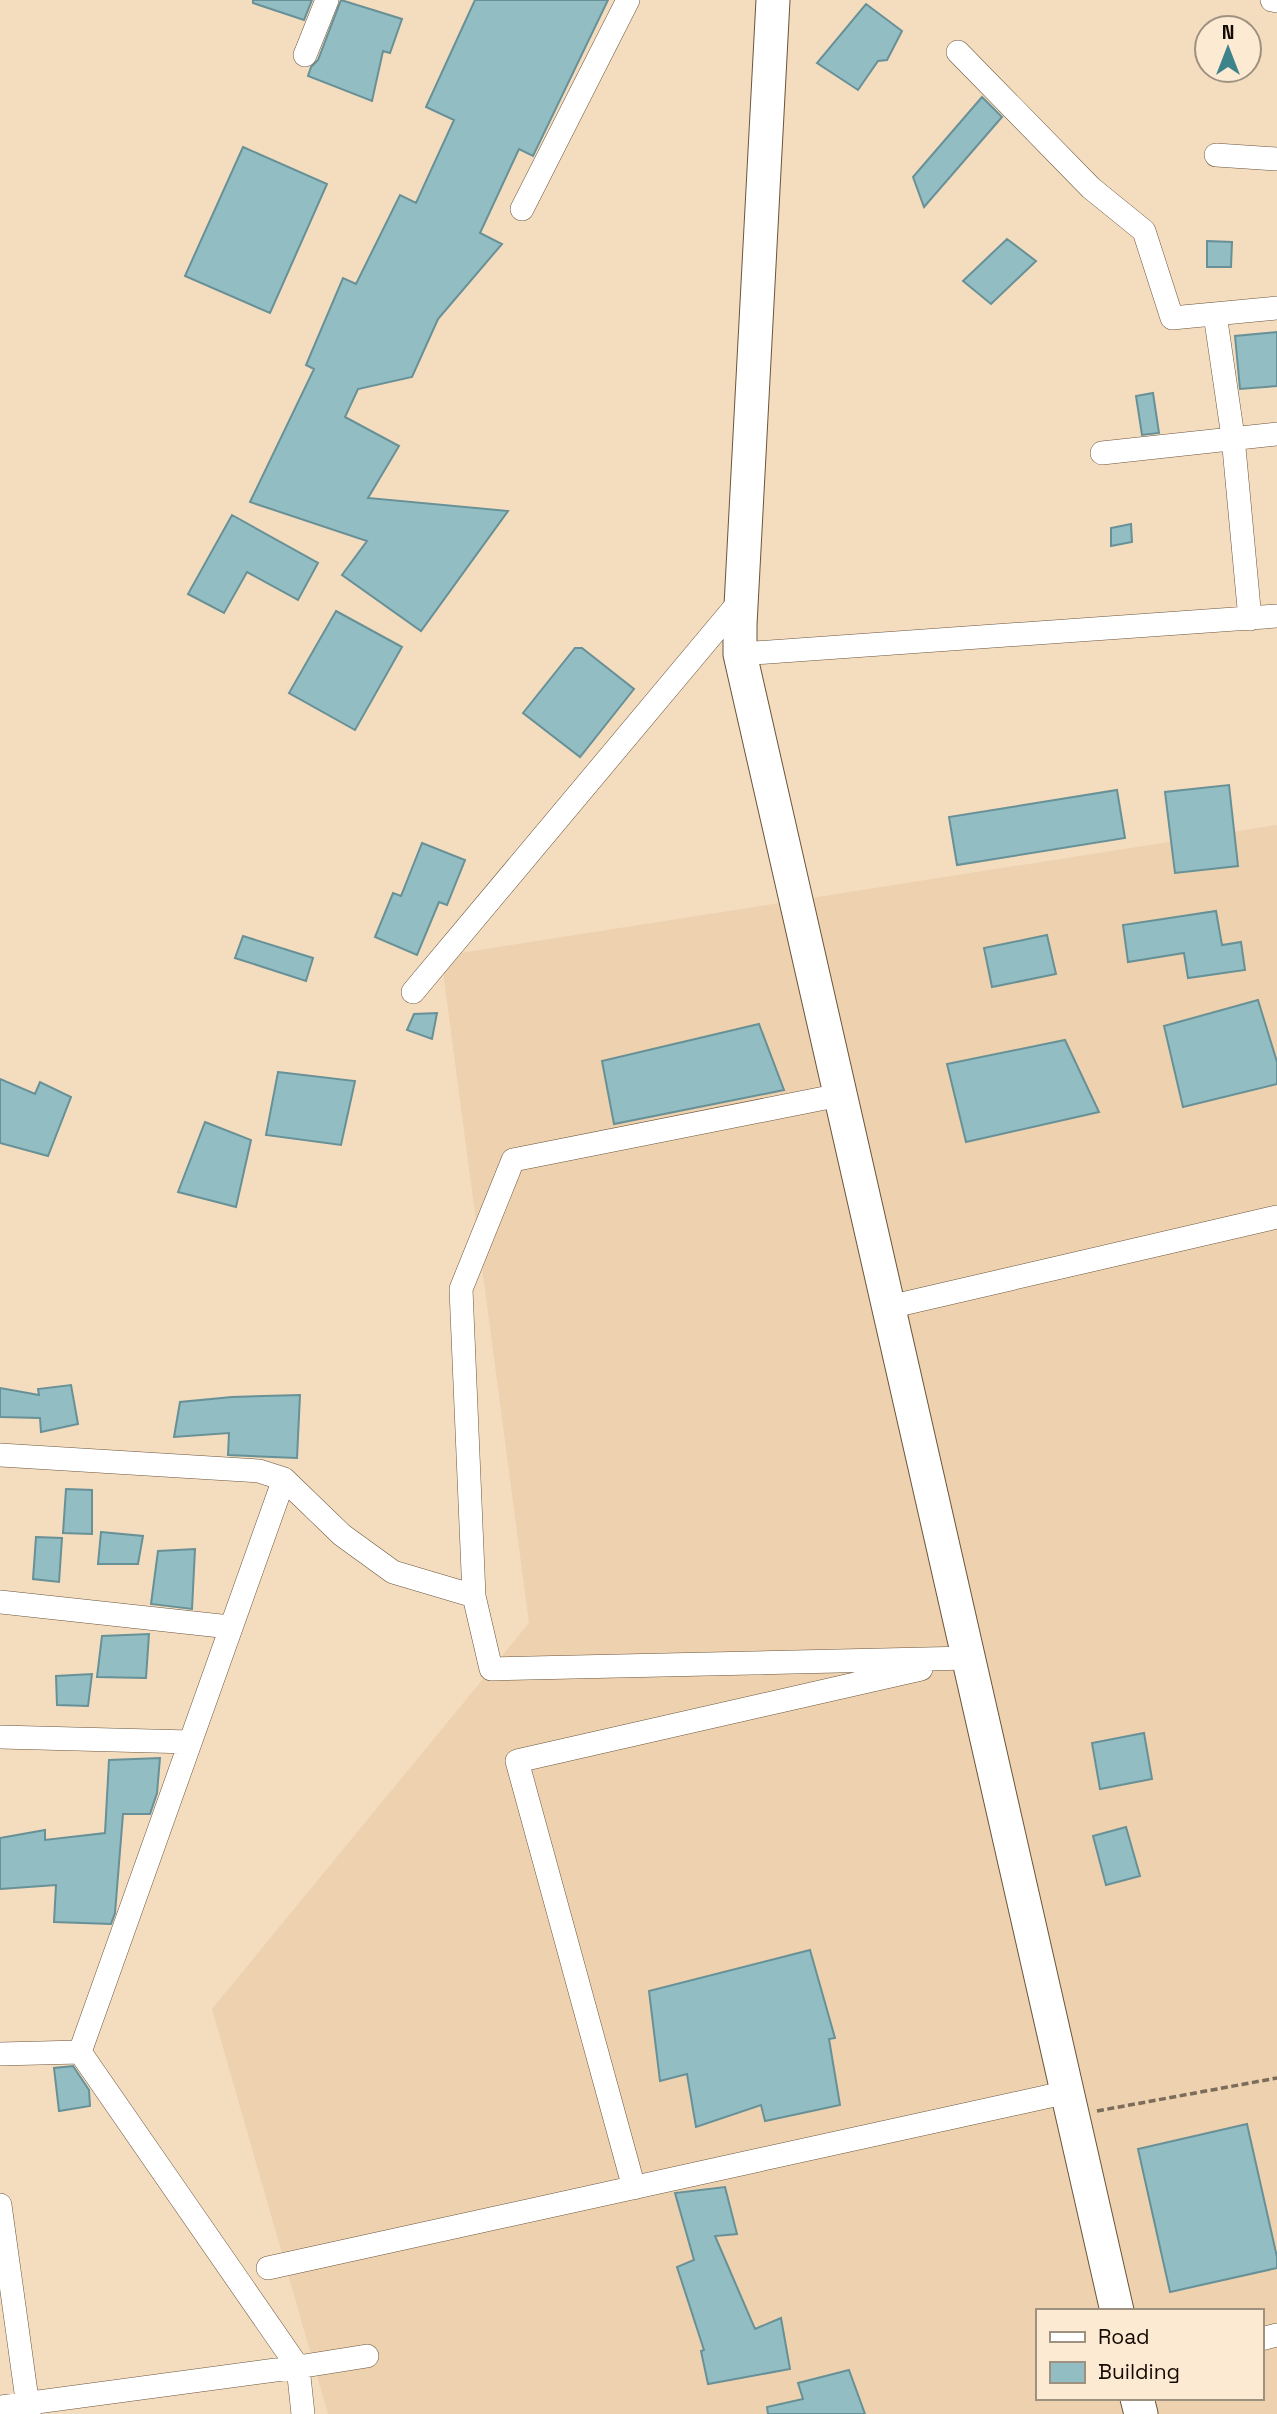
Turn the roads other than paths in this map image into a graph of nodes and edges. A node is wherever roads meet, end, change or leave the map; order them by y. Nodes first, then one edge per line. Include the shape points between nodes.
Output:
1 (327, 0) edge
2 (628, 0) edge
3 (773, 0) edge
4 (958, 52) dead end
5 (305, 55) dead end
6 (1216, 155) dead end
7 (1277, 159) edge
8 (522, 209) dead end
9 (1277, 308) edge
10 (1215, 314) junction
11 (1277, 434) edge
12 (1233, 437) junction
13 (1102, 453) dead end
14 (741, 600) junction
15 (1277, 616) edge
16 (1251, 619) junction
17 (740, 654) junction
18 (413, 992) dead end
19 (840, 1095) junction
20 (1277, 1217) edge
21 (889, 1307) junction
22 (0, 1455) edge
23 (284, 1479) junction
24 (474, 1596) junction
25 (0, 1602) edge
26 (230, 1627) junction
27 (969, 1658) junction
28 (0, 1737) edge
29 (190, 1742) junction
30 (80, 2052) junction
31 (0, 2054) edge
32 (1070, 2104) junction
33 (634, 2188) junction
34 (0, 2205) edge
35 (268, 2268) dead end
36 (1117, 2309) edge
37 (367, 2356) dead end
38 (298, 2367) junction
39 (0, 2407) edge
40 (27, 2409) edge
41 (303, 2414) edge

1 - 5 street
2 - 8 street
3 - 14 main road
4 - 10 street via 1091,188 1144,231 1172,318
6 - 7 street
9 - 10 street
10 - 12 street
11 - 12 street
12 - 13 street
12 - 16 street
14 - 17 main road
14 - 18 street
15 - 16 street
16 - 17 street
17 - 19 main road
19 - 21 main road
19 - 24 street via 513,1160 461,1289
20 - 21 street
21 - 27 main road
22 - 23 street via 259,1471
23 - 24 street via 342,1535 393,1572
23 - 26 street
24 - 27 street via 491,1669
25 - 26 street
26 - 29 street
27 - 32 main road
27 - 33 street via 517,1761
28 - 29 street
29 - 30 street
30 - 31 street
30 - 38 street
32 - 33 street
32 - 36 main road
33 - 35 street
34 - 40 street
37 - 38 street
38 - 40 street
38 - 41 street
39 - 40 street

